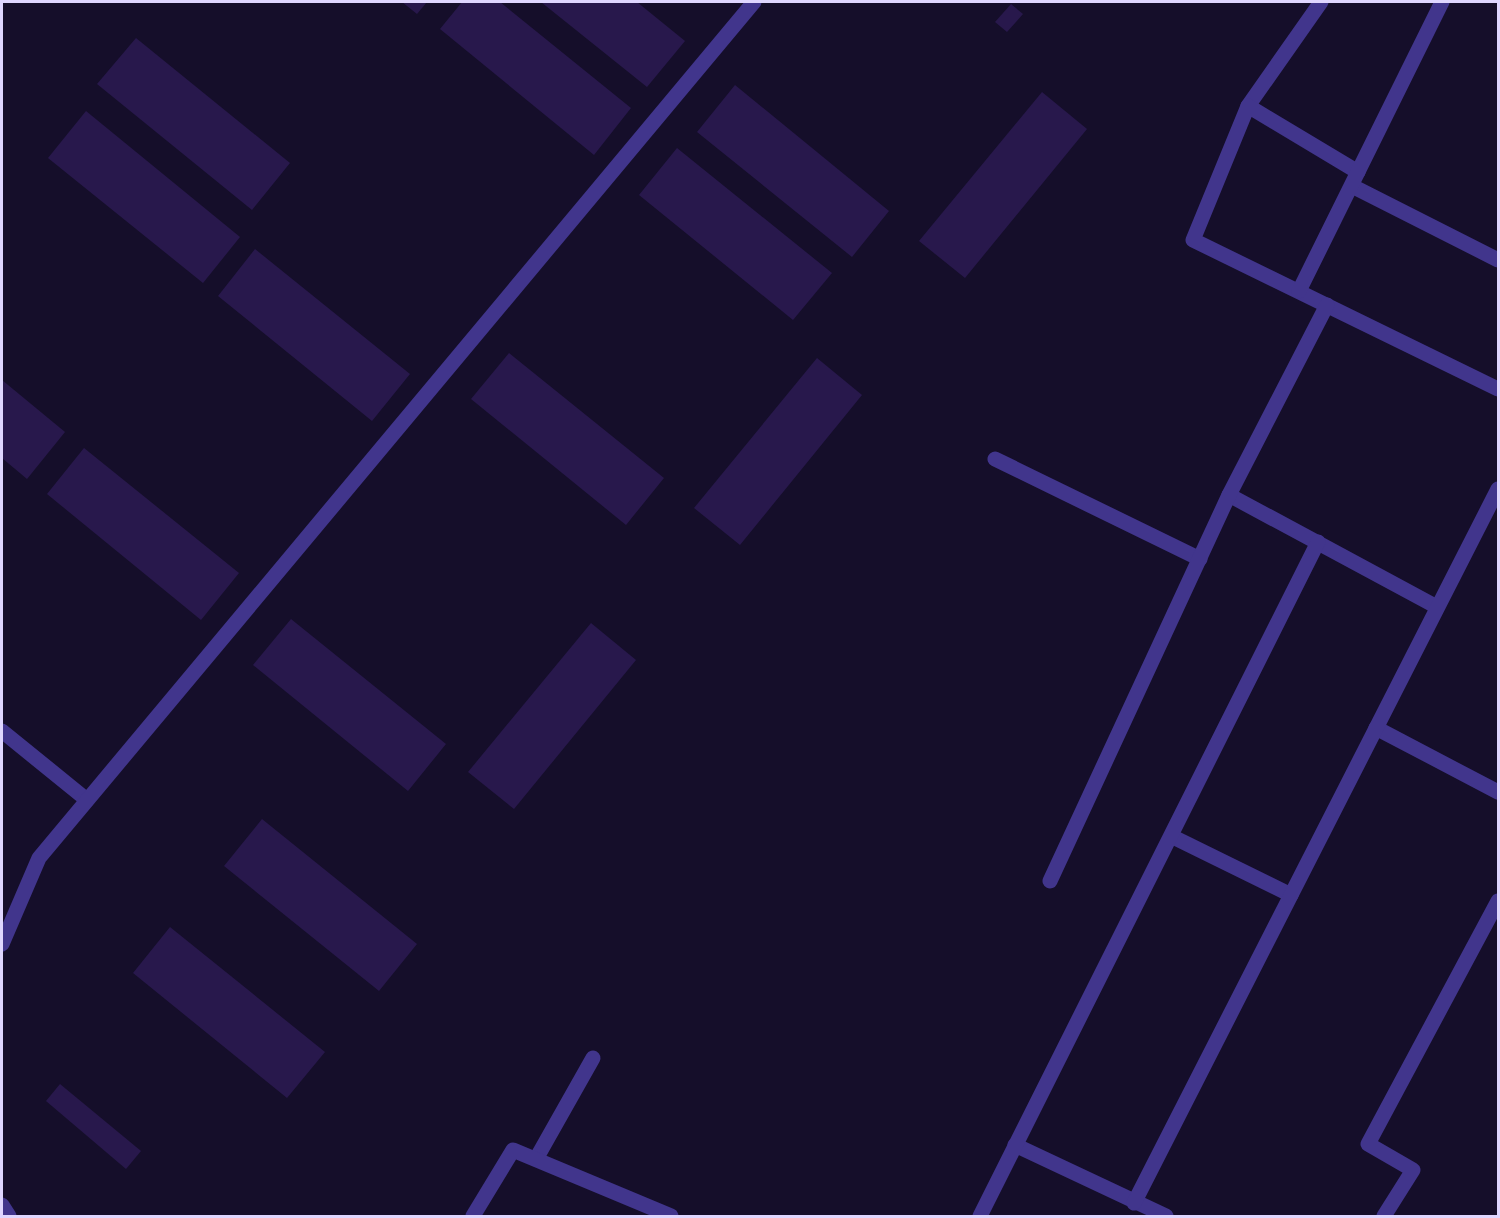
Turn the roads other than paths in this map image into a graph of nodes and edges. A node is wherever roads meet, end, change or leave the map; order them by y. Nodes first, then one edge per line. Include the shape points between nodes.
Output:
1 (754, 2) edge
2 (1321, 2) edge
3 (1442, 2) edge
4 (1248, 106) junction
5 (1355, 179) junction
6 (1498, 260) edge
7 (1299, 291) junction
8 (1327, 305) junction
9 (1498, 389) edge
10 (995, 459) dead end
11 (1498, 489) edge
12 (1229, 495) junction
13 (1318, 542) junction
14 (1200, 559) junction
15 (1437, 607) junction
16 (1376, 728) junction
17 (2, 731) edge
18 (1498, 792) edge
19 (87, 800) junction
20 (1171, 836) junction
21 (1050, 881) dead end
22 (1290, 896) junction
23 (1498, 901) edge
24 (2, 944) edge
25 (593, 1058) dead end
26 (1015, 1145) junction
27 (536, 1160) junction
28 (1134, 1203) junction
29 (2, 1205) edge
30 (650, 1212) edge
31 (9, 1216) edge
32 (473, 1216) edge
33 (671, 1216) edge
34 (980, 1216) edge
35 (1166, 1216) edge
36 (1384, 1216) edge

1 - 19 street
2 - 4 street
3 - 5 street
4 - 5 street
4 - 7 street via 1193,240
5 - 6 street
5 - 7 street
7 - 8 street
8 - 9 street
8 - 12 street
10 - 14 street
11 - 15 street
12 - 13 street
12 - 14 street
13 - 15 street
13 - 20 street
14 - 21 street
15 - 16 street
16 - 18 street
16 - 22 street
17 - 19 street
19 - 24 street via 39,858
20 - 22 street
20 - 26 street
22 - 28 street
23 - 36 street via 1368,1144 1413,1170
25 - 27 street
26 - 28 street
26 - 34 street
27 - 30 street
27 - 32 street via 513,1150
28 - 35 street
29 - 31 street
30 - 33 street

